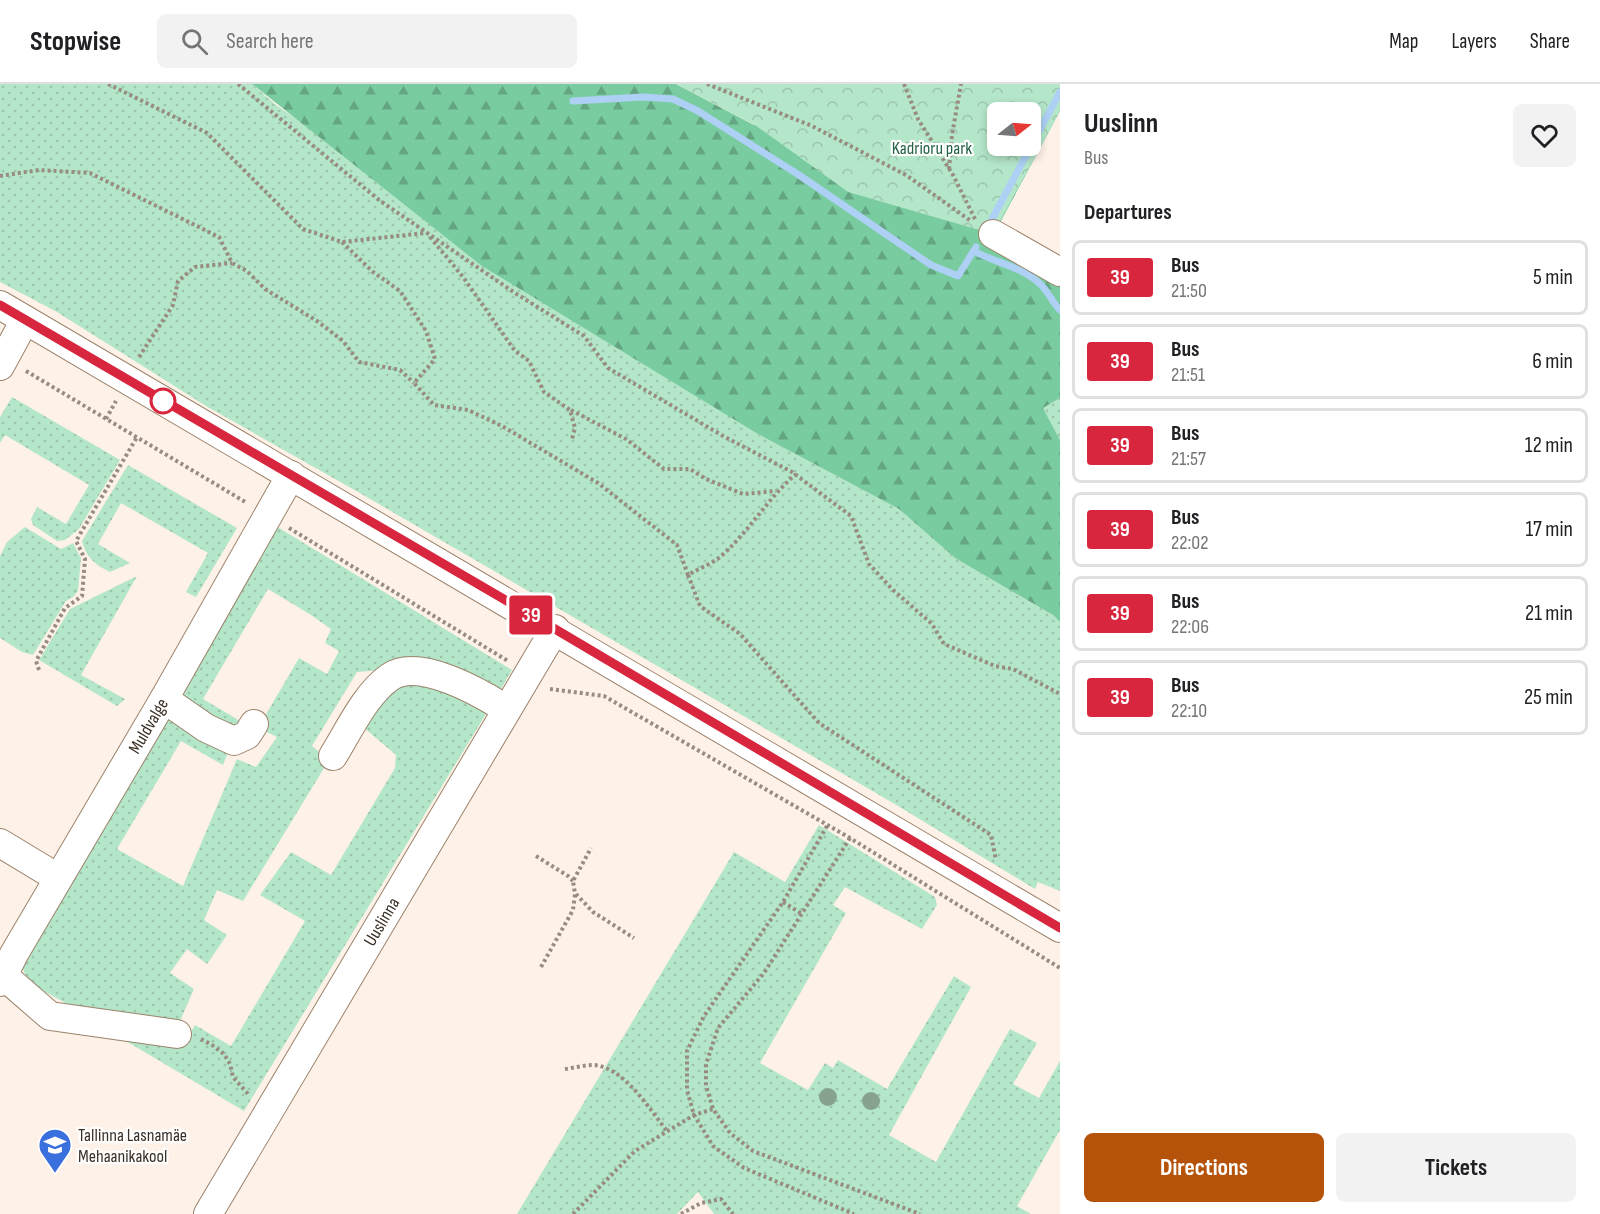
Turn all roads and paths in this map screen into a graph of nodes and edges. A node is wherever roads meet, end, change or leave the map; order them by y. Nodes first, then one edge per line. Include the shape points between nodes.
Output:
1 (108, 84) edge
2 (238, 84) edge
3 (707, 84) edge
4 (904, 84) edge
5 (961, 84) edge
6 (949, 169) junction
7 (0, 176) edge
8 (426, 232) junction
9 (993, 234) dead end
10 (342, 242) junction
11 (232, 263) junction
12 (1060, 272) edge
13 (0, 305) edge
14 (25, 320) junction
15 (135, 363) dead end
16 (0, 366) edge
17 (414, 383) junction
18 (118, 399) dead end
19 (570, 410) junction
20 (106, 419) dead end
21 (137, 437) dead end
22 (572, 439) dead end
23 (796, 474) junction
24 (291, 476) junction
25 (776, 491) junction
26 (688, 575) junction
27 (555, 629) junction
28 (39, 670) dead end
29 (1060, 694) edge
30 (164, 699) junction
31 (507, 709) junction
32 (254, 724) dead end
33 (333, 756) dead end
34 (827, 826) dead end
35 (850, 838) dead end
36 (0, 843) edge
37 (591, 848) dead end
38 (536, 856) dead end
39 (996, 861) dead end
40 (58, 878) junction
41 (573, 881) junction
42 (576, 894) junction
43 (783, 902) junction
44 (802, 914) junction
45 (1060, 928) edge
46 (634, 938) dead end
47 (4, 964) edge
48 (541, 967) dead end
49 (177, 1034) joint
50 (565, 1070) dead end
51 (253, 1103) dead end
52 (713, 1109) junction
53 (694, 1115) junction
54 (668, 1131) junction
55 (208, 1214) edge
56 (573, 1214) edge
57 (681, 1214) edge
58 (733, 1214) edge
59 (854, 1214) edge
60 (920, 1214) edge

1 - 10 path via 207,133 303,229
2 - 8 path via 379,200
3 - 6 path via 833,136 906,175 978,225
4 - 6 path via 918,119
5 - 6 path
7 - 11 path via 39,170 90,172 219,237
8 - 10 path
8 - 19 path via 515,351 530,361 544,392
8 - 23 path via 584,336 608,368
9 - 12 street
10 - 17 path via 400,291 426,331 435,359
11 - 15 path via 195,267 178,281 173,304
11 - 17 path via 343,341 359,362 400,370
13 - 14 street
14 - 16 street
14 - 24 street
17 - 26 path via 434,405 468,410 502,426 598,483 677,545
18 - 20 path
19 - 22 path via 575,428
19 - 25 path via 626,439 664,469 690,469 743,494
21 - 28 path via 76,541 86,559 82,596 65,608 36,661
23 - 25 path
23 - 29 path via 851,516 869,564 932,624 944,644 995,666 1013,669
24 - 27 street
24 - 30 street, Muldvalge
25 - 26 path via 754,522 718,558
26 - 39 path via 700,606 741,634 819,723 991,835
27 - 31 street, Uuslinna
27 - 45 street
30 - 32 street via 206,728 234,741 247,735
30 - 40 street, Muldvalge
31 - 33 street via 448,677 409,671 391,676 373,693
31 - 55 street, Uuslinna
34 - 43 path
35 - 44 path
36 - 40 street
37 - 41 path
38 - 41 path
40 - 47 street, Muldvalge
41 - 42 path
42 - 46 path via 593,912
42 - 48 path via 573,910
43 - 44 path
43 - 53 path via 704,1016 687,1051 687,1090
44 - 52 path via 764,973 718,1028 706,1064 706,1086
47 - 49 street via 50,1016
49 - 51 path via 194,1036 224,1054 233,1077
50 - 54 path via 593,1065 611,1069 631,1085
52 - 53 path
52 - 60 path via 730,1133 753,1151
53 - 54 path
53 - 59 path via 713,1146 744,1168
54 - 56 path via 635,1151
57 - 58 path via 701,1203 721,1199

